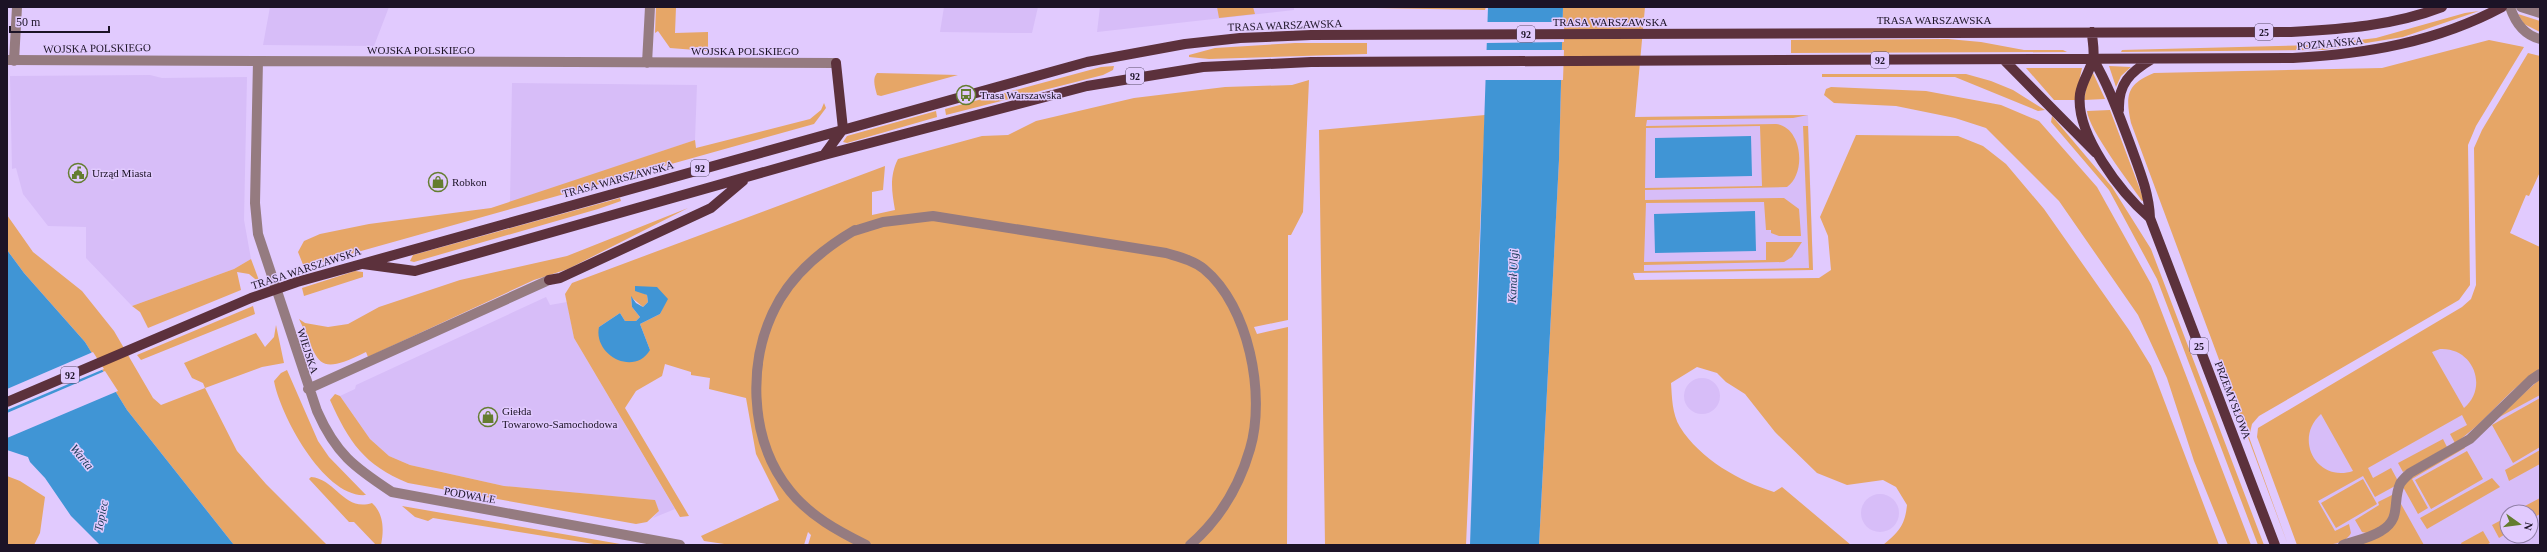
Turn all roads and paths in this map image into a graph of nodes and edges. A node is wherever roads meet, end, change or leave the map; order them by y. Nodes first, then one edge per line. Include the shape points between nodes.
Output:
1 (17, 7) edge
2 (650, 7) edge
3 (2442, 7) edge
4 (2502, 7) edge
5 (2510, 7) edge
6 (2521, 7) edge
7 (2540, 13) edge
8 (2092, 32) junction
9 (2540, 39) edge
10 (2093, 59) junction
11 (2152, 59) junction
12 (11, 60) edge
13 (2004, 60) junction
14 (258, 61) junction
15 (647, 63) junction
16 (836, 63) joint
17 (2119, 116) junction
18 (843, 129) junction
19 (824, 155) junction
20 (2099, 156) junction
21 (745, 179) junction
22 (2150, 218) junction
23 (358, 264) junction
24 (549, 280) joint
25 (2540, 374) edge
26 (308, 389) junction
27 (7, 402) edge
28 (680, 545) edge
29 (866, 545) edge
30 (1190, 545) edge
31 (2275, 545) edge
32 (2343, 545) edge

1 - 12 street
2 - 15 street
3 - 8 main road, POZNAŃSKA / 25 via 2388,23 2343,29 2291,32
4 - 11 main road, POZNAŃSKA via 2456,28 2372,52 2294,58
5 - 9 street via 2519,27
6 - 7 street
8 - 10 main road, PRZEMYSŁOWA / 25
8 - 18 main road, TRASA WARSZAWSKA / 92 via 1369,34 1252,37 1158,48 1087,62
10 - 11 main road, 92
10 - 13 main road, 92
10 - 17 main road via 2105,80
10 - 20 main road, PRZEMYSŁOWA / 25 via 2082,83 2080,104 2085,127
11 - 17 main road, 25 via 2126,78 2120,90
12 - 14 street, WOJSKA POLSKIEGO
13 - 19 main road, 92 via 1233,64 1145,75 1052,94
13 - 20 main road, 25
14 - 15 street, WOJSKA POLSKIEGO
14 - 26 street, WIEJSKA via 255,203 258,234
15 - 16 street, WOJSKA POLSKIEGO
16 - 18 main road
17 - 22 main road, PRZEMYSŁOWA / 25 via 2149,198
18 - 19 main road
18 - 23 main road, TRASA WARSZAWSKA / 92
19 - 21 main road, 92
20 - 22 main road, PRZEMYSŁOWA / 25 via 2135,206
21 - 23 main road, 92 via 415,271
21 - 24 main road via 711,208 560,278
22 - 31 main road, PRZEMYSŁOWA / 25
23 - 27 main road, TRASA WARSZAWSKA / 92 via 251,298
24 - 26 street, WIEJSKA
25 - 32 street via 2530,380 2470,439 2404,478 2399,485 2396,514 2389,525 2381,531
26 - 28 street, PODWALE via 327,434 349,461 392,492
29 - 30 street via 825,524 790,492 770,459 758,418 756,393 759,361 769,324 780,299 802,270 833,242 855,230 883,222 933,216 1166,253 1185,258 1204,268 1219,283 1234,307 1246,339 1253,374 1255,414 1251,448 1242,473 1224,508 1210,528

